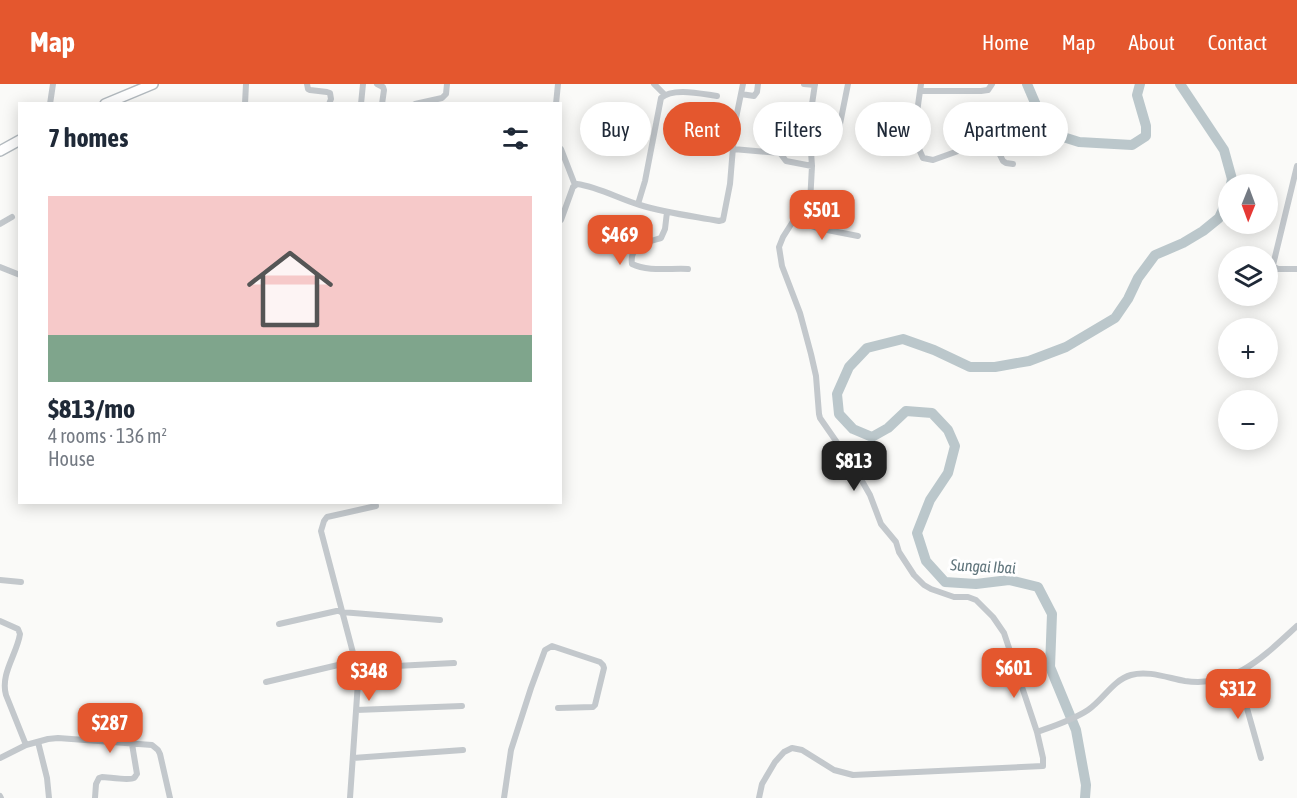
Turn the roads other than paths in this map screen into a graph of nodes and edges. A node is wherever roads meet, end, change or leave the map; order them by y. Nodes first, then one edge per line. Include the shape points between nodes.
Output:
1 (53, 84) edge
2 (153, 84) edge
3 (246, 84) edge
4 (307, 84) edge
5 (363, 84) edge
6 (377, 84) edge
7 (447, 84) edge
8 (558, 84) edge
9 (654, 84) edge
10 (743, 84) edge
11 (758, 84) edge
12 (804, 84) edge
13 (815, 84) edge
14 (848, 84) edge
15 (992, 84) edge
16 (920, 88) edge
17 (741, 94) junction
18 (664, 95) junction
19 (717, 96) dead end
20 (50, 102) edge
21 (110, 102) edge
22 (245, 102) edge
23 (330, 102) edge
24 (360, 102) edge
25 (382, 102) edge
26 (423, 102) edge
27 (556, 102) edge
28 (739, 102) edge
29 (843, 106) edge
30 (18, 143) edge
31 (741, 150) edge
32 (0, 151) edge
33 (562, 152) edge
34 (732, 156) edge
35 (1013, 164) dead end
36 (812, 166) junction
37 (1297, 166) edge
38 (575, 185) junction
39 (638, 204) junction
40 (667, 212) junction
41 (562, 216) edge
42 (12, 217) dead end
43 (794, 220) junction
44 (0, 224) edge
45 (858, 236) dead end
46 (0, 267) edge
47 (688, 269) dead end
48 (1297, 269) edge
49 (18, 274) edge
50 (376, 504) edge
51 (0, 580) edge
52 (21, 582) dead end
53 (341, 611) junction
54 (440, 620) dead end
55 (0, 621) edge
56 (279, 624) dead end
57 (1297, 626) edge
58 (454, 663) dead end
59 (356, 664) junction
60 (1236, 674) junction
61 (266, 682) dead end
62 (462, 706) dead end
63 (558, 708) dead end
64 (356, 710) junction
65 (1037, 732) junction
66 (38, 742) junction
67 (132, 744) junction
68 (26, 745) junction
69 (463, 750) dead end
70 (0, 758) edge
71 (353, 758) junction
72 (1261, 758) dead end
73 (49, 798) edge
74 (95, 798) edge
75 (170, 798) edge
76 (350, 798) edge
77 (504, 798) edge
78 (759, 798) edge

1 - 20 street
2 - 21 main road
3 - 22 street
4 - 23 street via 310,90 330,93
5 - 24 street
6 - 25 street via 384,90
7 - 26 street via 442,98
8 - 27 street
9 - 18 street
10 - 17 street
11 - 17 street via 754,96
12 - 13 street
13 - 36 street via 809,124
14 - 29 street
15 - 16 street via 981,91
16 - 35 street via 917,130 923,158 933,160 989,140 1003,161
17 - 28 street
18 - 19 street via 687,92
18 - 39 street
30 - 32 main road
31 - 36 street via 780,153 786,160
33 - 38 street
34 - 40 street via 723,220
36 - 43 street via 809,206
37 - 48 street via 1273,265 1278,269
38 - 39 street
38 - 41 street
39 - 40 street
40 - 47 street via 661,238 640,244 630,259 632,264 648,268
42 - 44 street
43 - 45 street
43 - 65 street via 779,247 811,354 820,418 854,467 881,524 914,575 939,592 976,600 999,626
46 - 49 street
50 - 53 street via 327,517 322,525
51 - 52 street
53 - 54 street
53 - 56 street
53 - 59 street
55 - 68 street via 18,629 20,634 4,691
57 - 60 street
58 - 59 street
59 - 61 street
59 - 64 street
60 - 65 street via 1197,682 1143,673 1128,676 1089,709
60 - 72 street
62 - 64 street
63 - 77 street via 596,705 604,668 600,662 552,645 545,650 520,722 509,759
64 - 71 street
65 - 78 street via 1043,766 1032,768 853,775 834,770 792,748 775,762
66 - 67 street via 71,739
66 - 68 street
66 - 73 street
67 - 74 street via 136,777 99,778
67 - 75 street via 158,750
68 - 70 street
69 - 71 street
71 - 76 street

